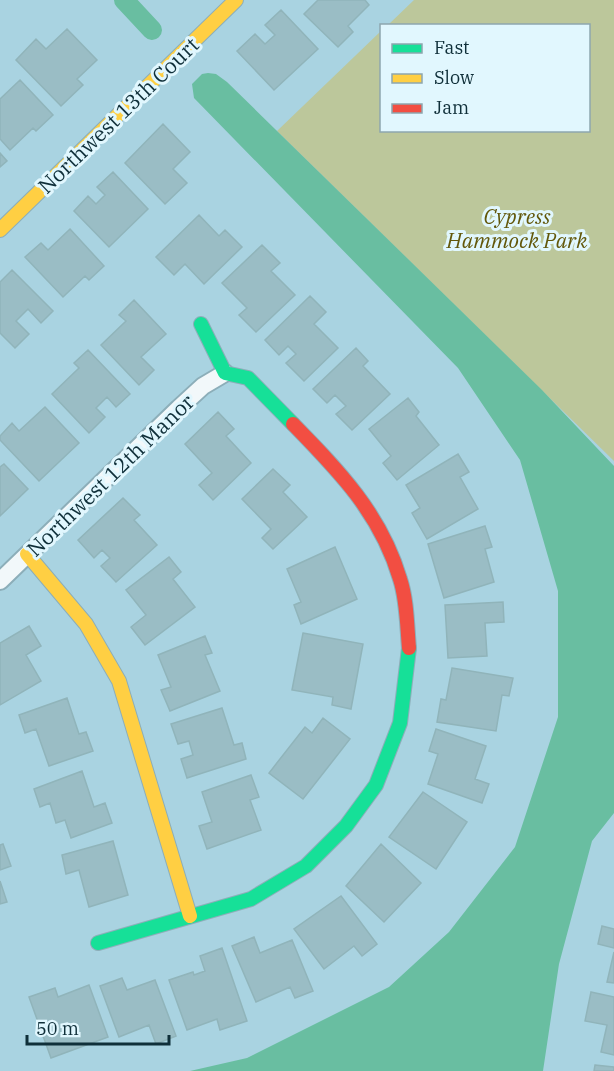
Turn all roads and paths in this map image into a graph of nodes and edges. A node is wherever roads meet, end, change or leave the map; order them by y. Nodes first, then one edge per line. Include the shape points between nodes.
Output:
1 (236, 0) edge
2 (0, 230) edge
3 (201, 324) dead end
4 (225, 373) junction
5 (27, 554) junction
6 (0, 581) edge
7 (190, 916) junction
8 (98, 944) dead end

1 - 2 street, Northwest 13th Court
3 - 4 street
4 - 5 street, Northwest 12th Manor via 203,386
4 - 7 street via 248,378 348,482 380,528 401,580 410,653 400,723 376,785 346,826 306,866 251,899
5 - 6 street, Northwest 12th Manor
5 - 7 street via 86,624 119,681
7 - 8 street

